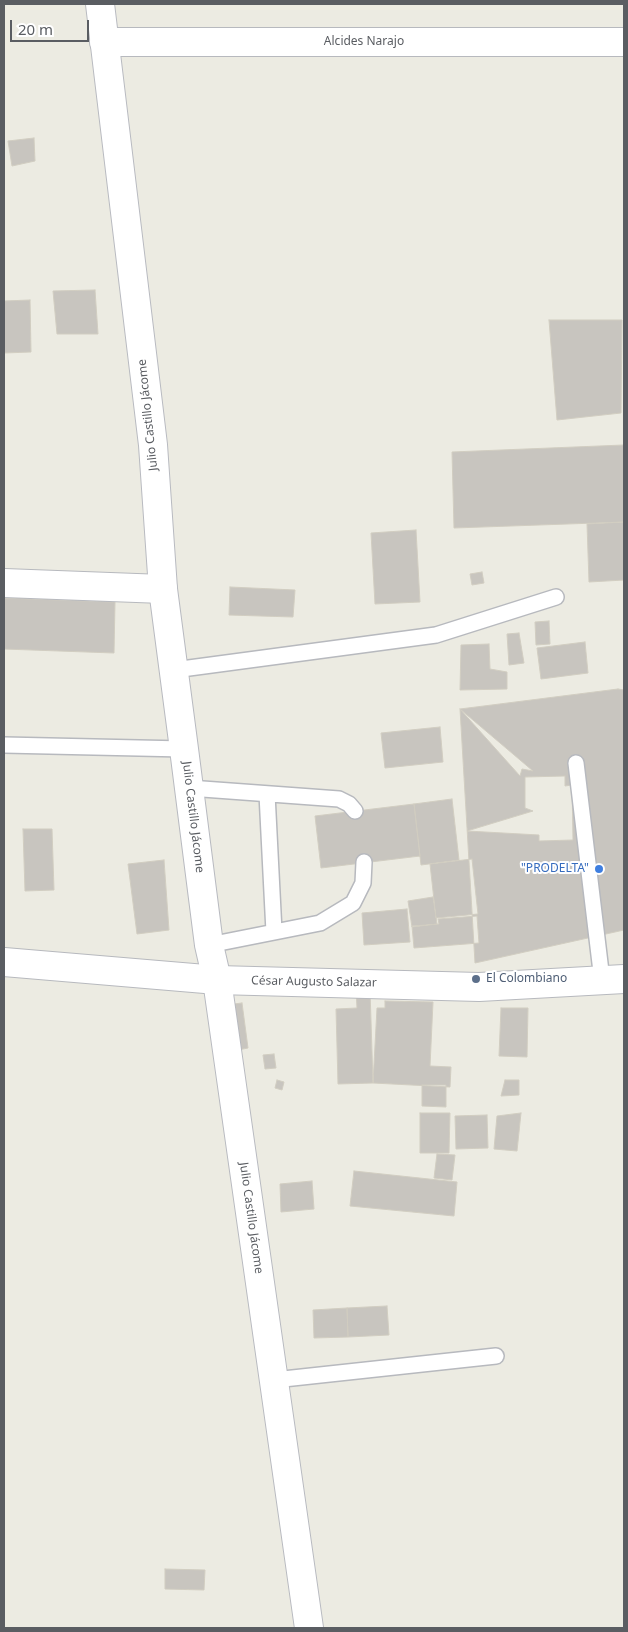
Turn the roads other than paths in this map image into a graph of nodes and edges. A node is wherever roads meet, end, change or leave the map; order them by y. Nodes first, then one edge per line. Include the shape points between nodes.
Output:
1 (100, 4) edge
2 (104, 42) junction
3 (624, 42) edge
4 (4, 583) edge
5 (164, 589) junction
6 (556, 597) dead end
7 (174, 670) junction
8 (4, 745) edge
9 (184, 749) junction
10 (576, 764) dead end
11 (189, 788) junction
12 (266, 794) junction
13 (356, 811) dead end
14 (364, 862) dead end
15 (274, 932) junction
16 (209, 944) junction
17 (4, 962) edge
18 (613, 979) edge
19 (217, 980) junction
20 (496, 1356) dead end
21 (274, 1380) junction
22 (309, 1628) edge

1 - 2 main road, Julio Castillo Jácome
2 - 3 main road, Alcides Narajo
2 - 5 main road, Julio Castillo Jácome via 153,445
4 - 5 main road
5 - 7 main road, Julio Castillo Jácome
6 - 7 lane via 436,635
7 - 9 main road, Julio Castillo Jácome
8 - 9 lane
9 - 11 main road, Julio Castillo Jácome
10 - 18 lane
11 - 12 lane
11 - 16 main road, Julio Castillo Jácome
12 - 13 lane via 339,799
12 - 15 lane
14 - 15 lane via 363,883 353,903 320,923
15 - 16 lane
16 - 19 main road, Julio Castillo Jácome
17 - 19 main road, César Augusto Salazar
18 - 19 main road, César Augusto Salazar via 480,987
19 - 21 main road, Julio Castillo Jácome
20 - 21 lane
21 - 22 main road, Julio Castillo Jácome

